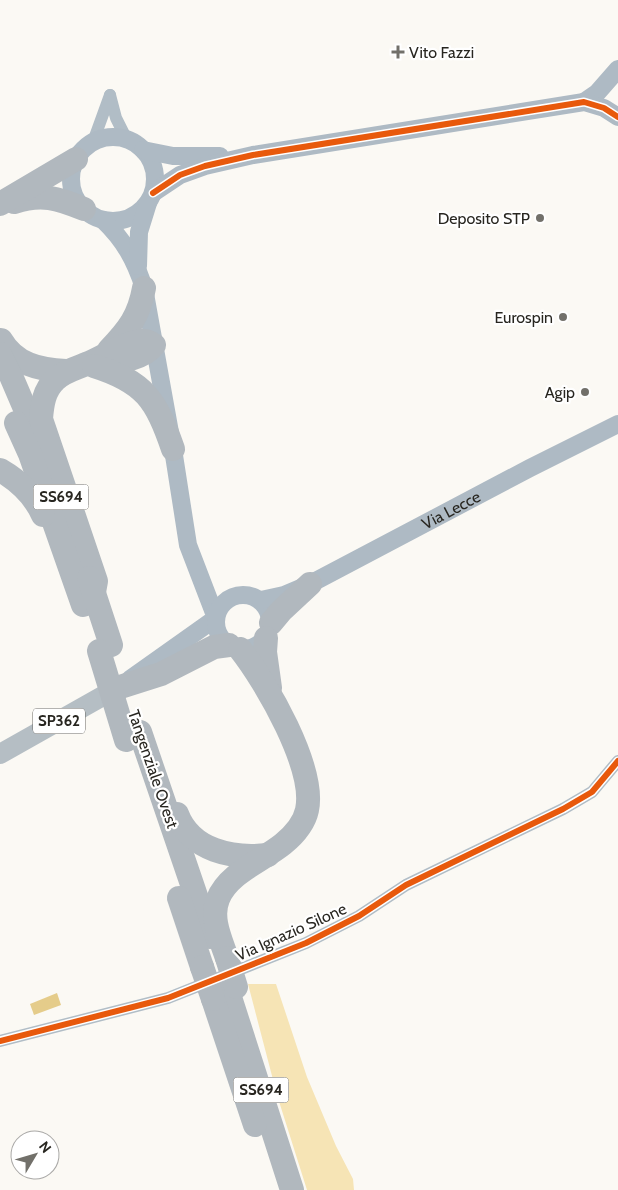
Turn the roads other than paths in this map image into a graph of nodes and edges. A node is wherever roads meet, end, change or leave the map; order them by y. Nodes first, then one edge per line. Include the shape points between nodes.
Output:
1 (618, 69) edge
2 (618, 88) edge
3 (604, 106) edge
4 (127, 140) junction
5 (92, 142) junction
6 (143, 150) junction
7 (254, 155) junction
8 (76, 159) junction
9 (151, 198) junction
10 (0, 205) edge
11 (94, 215) junction
12 (141, 278) junction
13 (0, 338) edge
14 (154, 345) junction
15 (0, 354) edge
16 (86, 363) junction
17 (0, 388) edge
18 (618, 424) edge
19 (173, 449) junction
20 (0, 470) edge
21 (188, 545) junction
22 (310, 584) junction
23 (94, 592) junction
24 (234, 595) junction
25 (261, 600) junction
26 (216, 618) junction
27 (89, 621) junction
28 (268, 630) junction
29 (186, 639) junction
30 (234, 647) junction
31 (105, 648) junction
32 (174, 667) junction
33 (117, 688) junction
34 (271, 695) junction
35 (137, 737) junction
36 (0, 754) edge
37 (618, 761) edge
38 (268, 855) junction
39 (216, 962) junction
40 (226, 992) junction
41 (0, 1041) edge
42 (276, 1190) edge
43 (292, 1190) edge

1 - 3 main road
2 - 3 main road
3 - 7 main road
4 - 5 main road via 116,137
4 - 5 street via 116,118 110,94
4 - 6 main road
5 - 8 main road
6 - 7 main road via 173,156
6 - 9 main road via 154,170
7 - 9 main road via 180,175
8 - 10 highway
8 - 11 main road via 72,169 73,191 77,201
9 - 11 main road via 133,216 113,221
9 - 12 main road via 139,232
10 - 11 highway via 45,196
11 - 12 main road via 128,248
12 - 14 main road
12 - 16 highway via 141,303 136,318 127,331
13 - 16 highway via 16,358 46,370
14 - 16 highway via 150,351 111,364
14 - 19 main road
15 - 23 highway, Tangenziale Ovest / SS694 via 53,474
16 - 19 highway via 116,373 145,394 161,417
16 - 23 highway via 48,388 41,419 96,581
17 - 27 highway, Tangenziale Ovest / SS694 via 30,454
18 - 22 main road, Via Lecce
19 - 21 main road
20 - 27 highway via 34,499 82,615
21 - 24 main road via 205,576 216,587
21 - 26 main road
22 - 25 main road, Via Lecce
22 - 28 highway via 281,611
23 - 31 highway, Tangenziale Ovest / SS694
24 - 25 main road via 248,594
24 - 26 main road via 222,604
25 - 28 main road via 270,615
26 - 29 main road
26 - 30 main road via 218,633
27 - 31 highway, Tangenziale Ovest / SS694
28 - 30 main road via 253,648
28 - 34 highway via 265,652
29 - 32 street via 171,659 170,665
29 - 33 main road
30 - 32 highway via 214,647
30 - 34 highway via 258,672
31 - 35 highway, Tangenziale Ovest / SS694, bridge
32 - 33 highway
33 - 36 main road, SP362
34 - 38 highway via 300,759 308,800 304,817 295,833
35 - 38 highway via 152,749 186,832 207,847 237,856
35 - 39 highway, Tangenziale Ovest / SS694
37 - 41 street, Via Ignazio Silone via 592,792 570,805 406,886 359,916 306,943 168,998
38 - 39 highway via 222,889 215,912
39 - 40 highway, bridge
40 - 42 highway, SS694
40 - 43 highway, SS694 via 251,1034 246,1046

